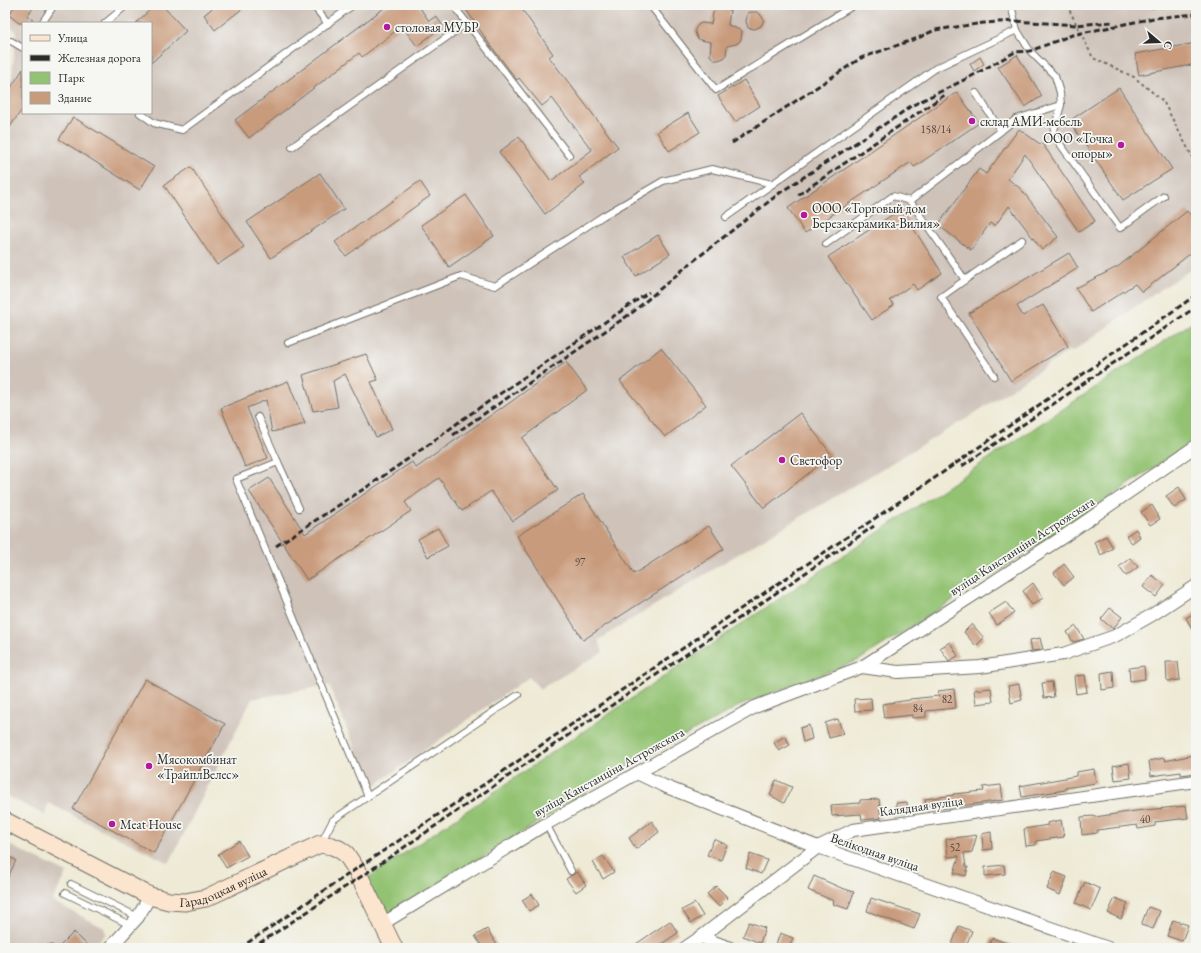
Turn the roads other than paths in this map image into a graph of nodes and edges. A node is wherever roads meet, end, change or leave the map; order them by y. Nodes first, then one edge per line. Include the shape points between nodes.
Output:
1 (54, 5) edge
2 (127, 5) edge
3 (313, 5) edge
4 (354, 5) edge
5 (453, 5) edge
6 (650, 5) edge
7 (854, 5) edge
8 (1011, 5) edge
9 (43, 22) edge
10 (106, 22) edge
11 (467, 23) junction
12 (328, 24) junction
13 (1017, 30) junction
14 (5, 41) edge
15 (22, 47) edge
16 (976, 93) dead end
17 (1061, 105) junction
18 (141, 114) edge
19 (1001, 130) junction
20 (292, 147) dead end
21 (568, 155) dead end
22 (772, 184) junction
23 (1164, 196) dead end
24 (910, 201) junction
25 (726, 217) dead end
26 (1022, 240) dead end
27 (826, 244) dead end
28 (965, 280) junction
29 (288, 343) dead end
30 (994, 376) dead end
31 (258, 417) dead end
32 (1196, 446) edge
33 (278, 462) junction
34 (299, 508) dead end
35 (1196, 586) edge
36 (862, 667) junction
37 (518, 695) dead end
38 (637, 773) junction
39 (1196, 781) edge
40 (368, 797) junction
41 (5, 821) edge
42 (546, 824) junction
43 (320, 844) junction
44 (818, 847) junction
45 (571, 871) dead end
46 (71, 884) dead end
47 (65, 893) dead end
48 (150, 896) junction
49 (134, 921) junction
50 (382, 924) junction
51 (701, 937) junction
52 (110, 948) edge
53 (394, 948) edge
54 (685, 948) edge
55 (730, 948) edge
56 (1108, 948) edge

1 - 9 lane
2 - 10 lane
3 - 12 lane
4 - 12 lane
5 - 11 lane
6 - 7 lane via 716,90
8 - 13 lane
11 - 20 lane
11 - 21 lane
12 - 18 lane via 182,130 154,123
13 - 17 lane via 1030,51 1055,76
13 - 22 lane via 936,68
14 - 15 lane via 11,40
16 - 19 lane
17 - 19 lane via 1016,119
17 - 23 lane via 1053,134 1120,228
19 - 24 lane
22 - 25 lane
22 - 29 lane via 712,169 663,181 603,216 495,286 461,276
24 - 27 lane via 893,196
24 - 28 lane
26 - 28 lane
28 - 30 lane via 941,297
31 - 33 lane
32 - 36 street, вуліца Канстанціна Астрожскага via 1066,535
33 - 34 lane
33 - 40 lane via 236,479
35 - 36 street, вуліца Канстанціна Астрожскага via 1115,636 1063,654 980,667 898,672
36 - 38 street, вуліца Канстанціна Астрожскага via 755,707
37 - 40 lane
38 - 42 street, вуліца Канстанціна Астрожскага
38 - 44 street, Велікодная вуліца
39 - 44 street, Калядная вуліца via 852,830
40 - 43 lane via 333,820
41 - 48 street, Гарадоцкая вуліца
42 - 45 lane
42 - 50 street, вуліца Канстанціна Астрожскага
43 - 48 street, Гарадоцкая вуліца via 206,898 169,902
43 - 50 street via 332,846 346,854 356,869
44 - 51 street, Калядная вуліца
44 - 56 street, Велікодная вуліца
46 - 49 lane
47 - 49 lane
48 - 49 street
49 - 52 street
50 - 53 street
51 - 54 street, Калядная вуліца
51 - 55 street

